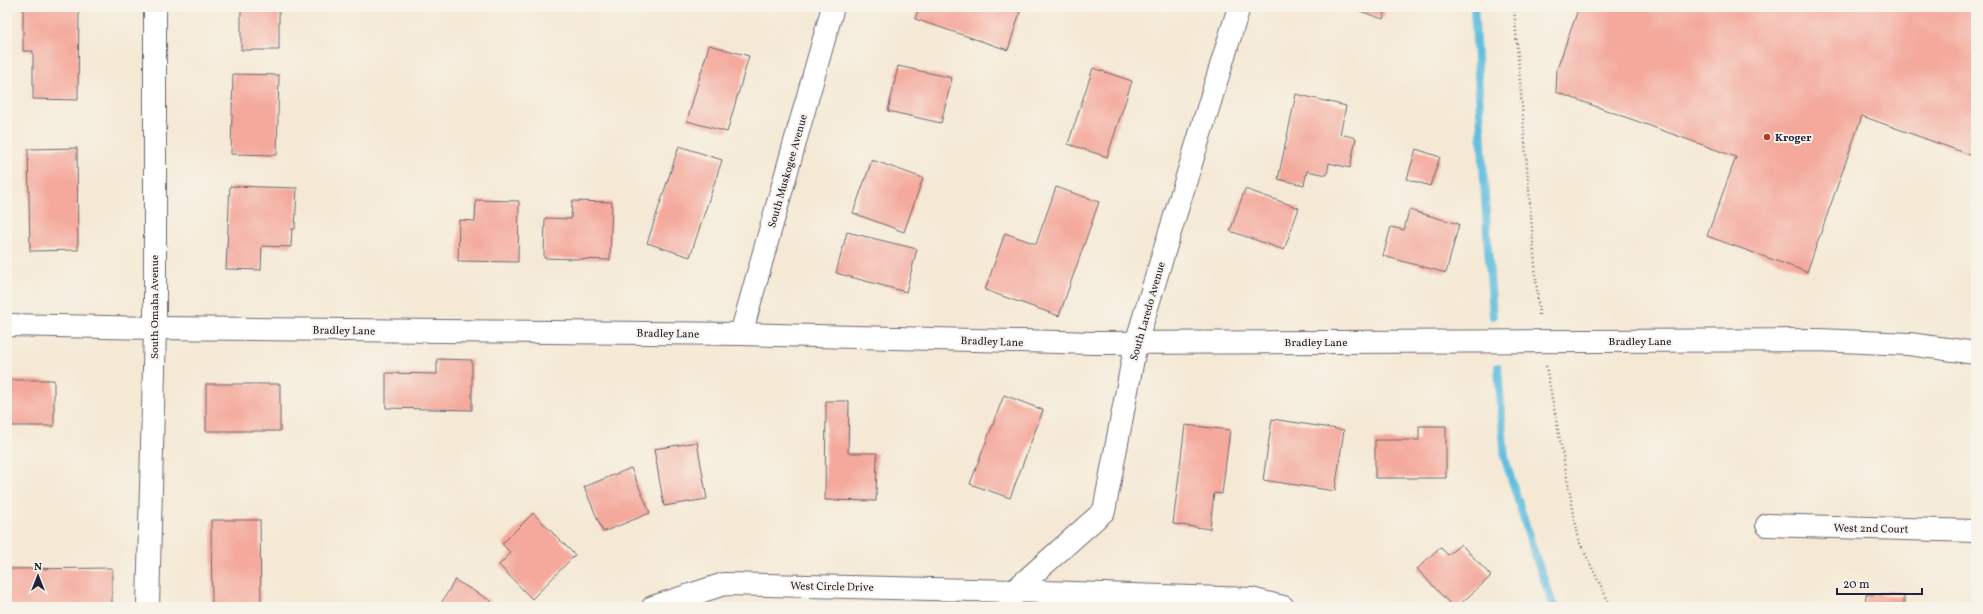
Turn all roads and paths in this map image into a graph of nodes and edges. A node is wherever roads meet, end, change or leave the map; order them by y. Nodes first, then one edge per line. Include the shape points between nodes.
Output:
1 (155, 7) edge
2 (833, 7) edge
3 (1514, 7) edge
4 (1235, 8) edge
5 (7, 325) edge
6 (155, 328) junction
7 (741, 334) junction
8 (1542, 341) junction
9 (1136, 342) junction
10 (1976, 352) edge
11 (1767, 525) dead end
12 (1976, 531) edge
13 (1012, 599) edge
14 (148, 607) edge
15 (653, 607) edge
16 (1283, 607) edge
17 (1611, 607) edge

1 - 6 street, South Omaha Avenue
2 - 7 street, South Muskogee Avenue
3 - 8 path via 1535,283
4 - 9 street, South Laredo Avenue
5 - 6 street, Bradley Lane
6 - 7 street, Bradley Lane
6 - 14 street, South Omaha Avenue
7 - 9 street, Bradley Lane via 1095,344
8 - 9 street, Bradley Lane
8 - 10 street, Bradley Lane via 1818,340 1909,344
8 - 17 path via 1579,541
9 - 13 street, South Laredo Avenue via 1104,511
11 - 12 street, West 2nd Court
13 - 15 street, West Circle Drive via 724,584
13 - 16 street, West Circle Drive via 1251,599

